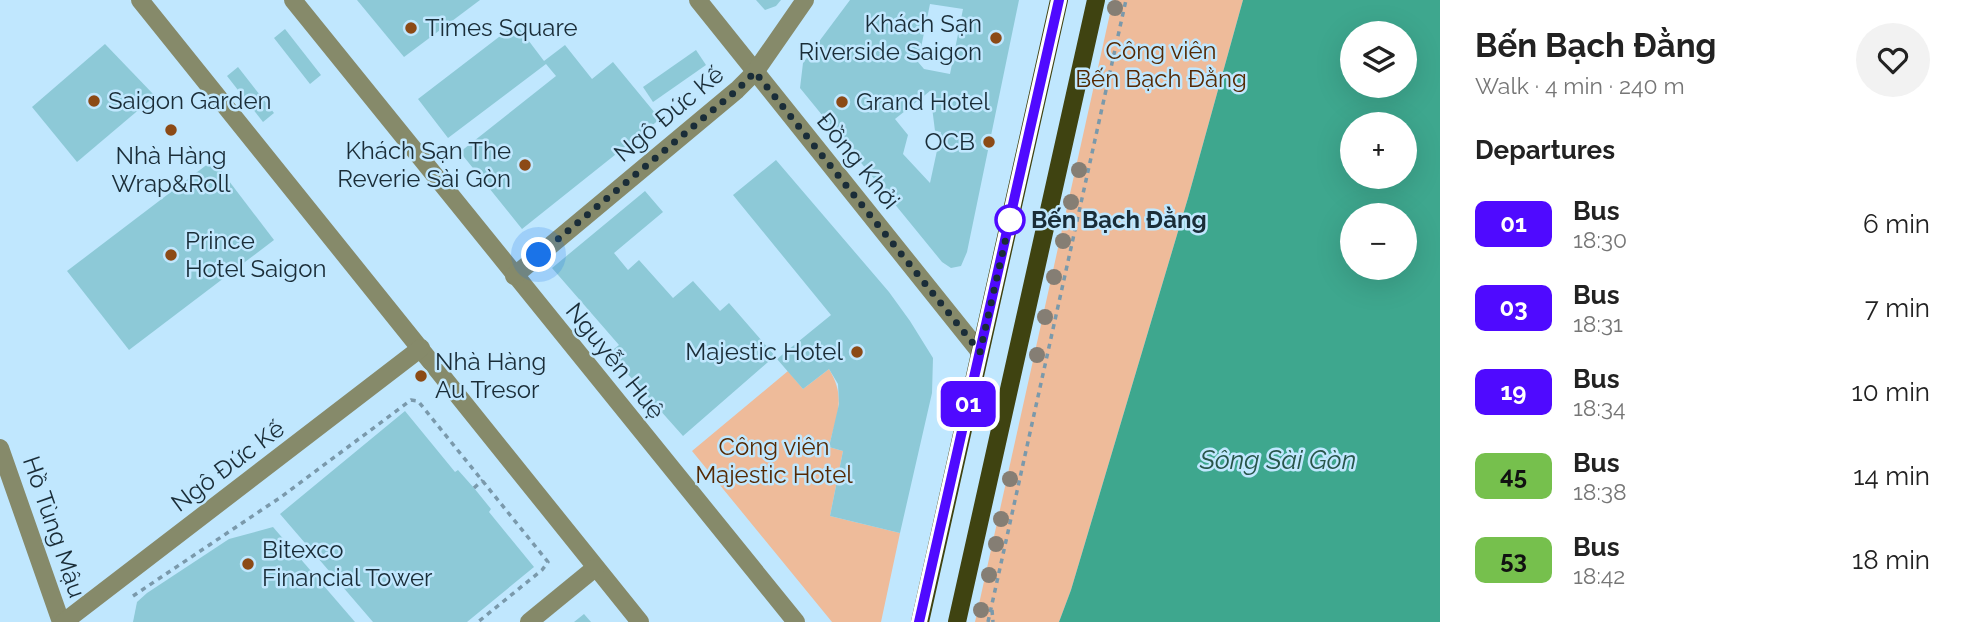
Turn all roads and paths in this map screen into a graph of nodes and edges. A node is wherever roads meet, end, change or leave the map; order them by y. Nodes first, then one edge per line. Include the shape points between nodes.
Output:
1 (140, 0) edge
2 (293, 0) edge
3 (698, 0) edge
4 (805, 0) edge
5 (1059, 0) edge
6 (1096, 0) edge
7 (1126, 0) edge
8 (755, 72) junction
9 (514, 276) junction
10 (421, 348) junction
11 (980, 352) junction
12 (0, 447) edge
13 (483, 480) junction
14 (474, 488) dead end
15 (595, 568) junction
16 (133, 596) dead end
17 (63, 622) edge
18 (478, 622) edge
19 (529, 622) edge
20 (640, 622) edge
21 (796, 622) edge
22 (919, 622) edge
23 (957, 622) edge
24 (990, 622) edge

1 - 10 street
2 - 9 street, Nguyễn Huệ
3 - 8 street, Ðồng Khởi
4 - 8 street, Ngô Ðức Kế
5 - 11 main road
6 - 23 main road
7 - 24 path
8 - 9 street, Ngô Ðức Kế
8 - 11 street, Ðồng Khởi
9 - 21 street, Nguyễn Huệ
10 - 15 street
10 - 17 street, Ngô Ðức Kế
11 - 22 main road
12 - 17 street, Hồ Tùng Mậu
13 - 14 path
13 - 16 path via 418,401 411,400 281,497
13 - 18 path via 548,562
15 - 19 street
15 - 20 street

